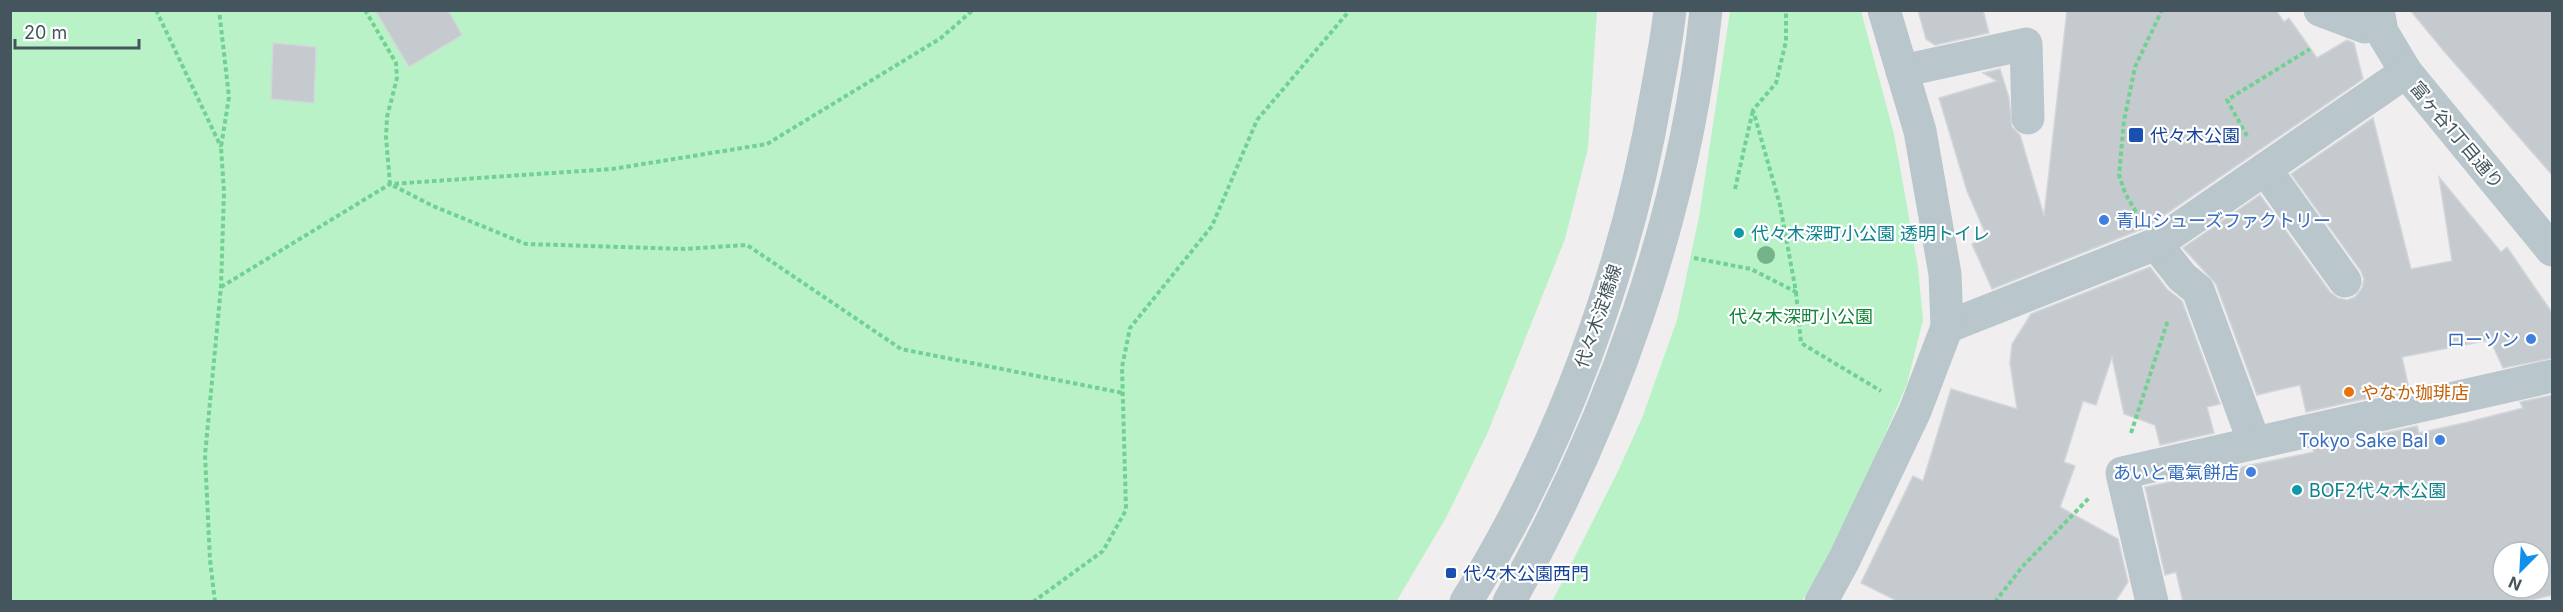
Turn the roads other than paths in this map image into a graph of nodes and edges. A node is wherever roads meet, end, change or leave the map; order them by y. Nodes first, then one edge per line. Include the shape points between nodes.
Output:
1 (1670, 10) edge
2 (1706, 10) edge
3 (1884, 10) edge
4 (2352, 17) edge
5 (1902, 71) junction
6 (2406, 72) junction
7 (2028, 118) dead end
8 (2265, 169) junction
9 (2156, 244) junction
10 (2553, 250) edge
11 (2345, 281) dead end
12 (1947, 327) junction
13 (2553, 376) edge
14 (2254, 442) junction
15 (1466, 602) edge
16 (1509, 602) edge
17 (1821, 602) edge
18 (2152, 602) edge

1 - 15 street, 代々木淀橋線 via 1649,139 1624,238 1592,339 1520,504
2 - 16 street, 代々木淀橋線 via 1686,147 1659,250 1581,459
3 - 5 street
4 - 6 street, 富ヶ谷1丁目通り via 2382,32
5 - 7 street via 2026,44
5 - 12 street via 1920,131 1945,274
6 - 8 street
6 - 10 street, 富ヶ谷1丁目通り
8 - 9 street
8 - 11 street
9 - 12 street
9 - 14 street via 2182,277 2198,290
12 - 17 street via 1917,406
13 - 14 street
14 - 18 street via 2122,473

